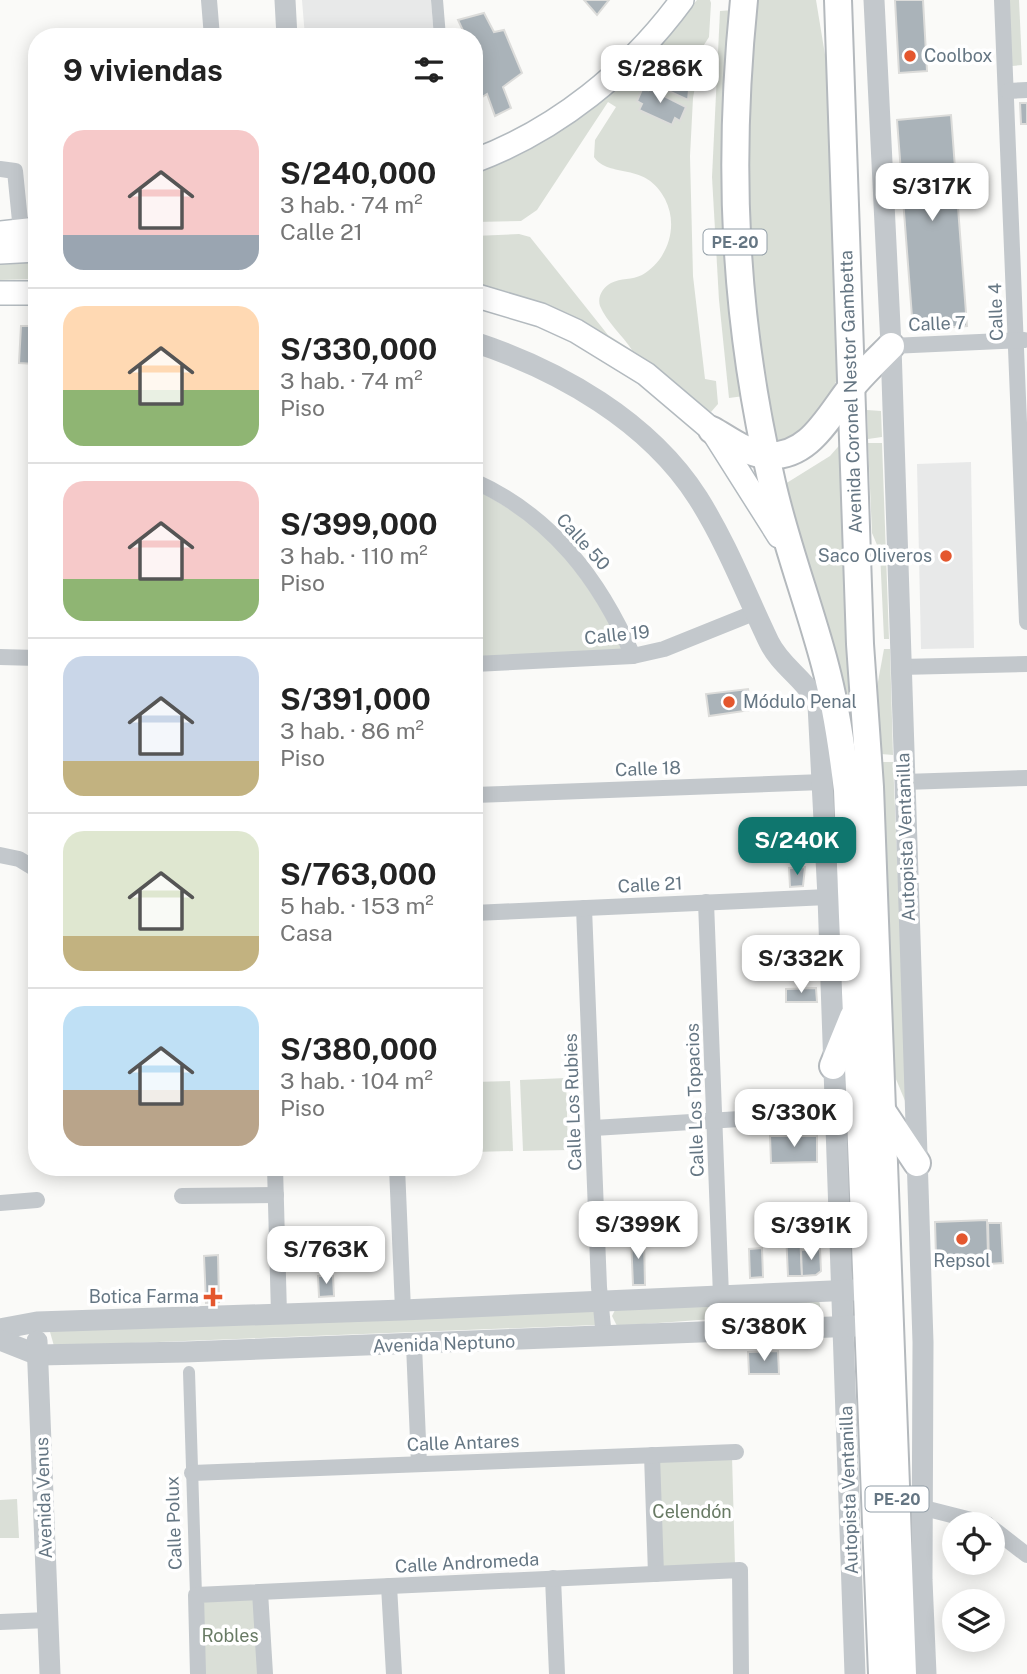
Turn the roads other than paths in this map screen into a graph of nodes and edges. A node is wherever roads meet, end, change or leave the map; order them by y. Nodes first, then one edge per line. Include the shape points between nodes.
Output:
1 (209, 0) edge
2 (285, 0) edge
3 (437, 0) edge
4 (682, 0) edge
5 (744, 0) edge
6 (838, 0) edge
7 (874, 0) edge
8 (1002, 0) edge
9 (211, 28) edge
10 (287, 28) edge
11 (439, 28) edge
12 (1027, 90) edge
13 (1008, 91) junction
14 (483, 157) edge
15 (8, 170) edge
16 (19, 231) edge
17 (28, 250) edge
18 (0, 251) edge
19 (0, 293) edge
20 (28, 293) edge
21 (483, 298) edge
22 (1022, 340) edge
23 (483, 345) edge
24 (891, 346) junction
25 (850, 388) junction
26 (712, 430) junction
27 (766, 456) junction
28 (483, 486) edge
29 (790, 558) junction
30 (756, 612) junction
31 (1027, 622) edge
32 (633, 656) junction
33 (0, 657) edge
34 (28, 659) edge
35 (483, 664) edge
36 (1027, 664) edge
37 (900, 667) junction
38 (1027, 778) edge
39 (823, 782) junction
40 (904, 782) junction
41 (483, 795) edge
42 (0, 855) edge
43 (28, 864) edge
44 (828, 897) junction
45 (706, 902) junction
46 (584, 908) junction
47 (483, 913) edge
48 (856, 1009) junction
49 (833, 1066) junction
50 (881, 1108) junction
51 (835, 1113) junction
52 (716, 1120) junction
53 (594, 1128) junction
54 (917, 1163) junction
55 (275, 1176) edge
56 (397, 1176) edge
57 (276, 1195) junction
58 (182, 1196) dead end
59 (37, 1200) dead end
60 (0, 1203) edge
61 (866, 1290) junction
62 (721, 1296) junction
63 (602, 1301) junction
64 (403, 1310) junction
65 (279, 1314) junction
66 (37, 1322) junction
67 (868, 1325) junction
68 (0, 1329) edge
69 (604, 1337) junction
70 (0, 1340) edge
71 (414, 1345) junction
72 (38, 1354) junction
73 (188, 1372) dead end
74 (737, 1451) dead end
75 (652, 1455) junction
76 (419, 1464) junction
77 (192, 1474) junction
78 (924, 1508) junction
79 (942, 1513) edge
80 (1005, 1538) edge
81 (1027, 1555) edge
82 (656, 1574) junction
83 (553, 1578) junction
84 (389, 1586) junction
85 (260, 1592) junction
86 (196, 1595) junction
87 (48, 1620) junction
88 (0, 1622) edge
89 (50, 1674) edge
90 (198, 1674) edge
91 (265, 1674) edge
92 (394, 1674) edge
93 (557, 1674) edge
94 (741, 1674) edge
95 (855, 1674) edge
96 (882, 1674) edge
97 (903, 1674) edge
98 (926, 1674) edge

1 - 9 street
2 - 10 street
3 - 11 street
4 - 14 main road via 632,60 580,102 532,135
5 - 27 highway, PE-20 via 733,132 736,250
6 - 25 highway, Avenida Coronel Nestor Gambetta / PE-20
7 - 24 street, Autopista Ventanilla
8 - 13 street, Calle 4
12 - 13 street
13 - 22 street, Calle 4
15 - 16 street
17 - 18 main road
19 - 20 main road
21 - 26 main road via 576,331 646,374
22 - 24 street, Calle 7
22 - 31 street, Calle 4
23 - 30 street, Autopista Ventanilla via 562,379 641,435 697,495
24 - 25 highway
24 - 37 street, Autopista Ventanilla
25 - 27 highway via 808,442
25 - 50 highway, Avenida Coronel Nestor Gambetta / PE-20
26 - 27 highway
26 - 29 main road via 764,508
27 - 29 highway, PE-20
28 - 32 street, Calle 50 via 512,500 561,541 602,592
29 - 48 highway, PE-20 via 826,668 842,751
30 - 32 street, Calle 19 via 664,649
30 - 39 street, Autopista Ventanilla via 778,659 808,688 818,705
32 - 35 street, Calle 19
33 - 34 street
36 - 37 street
37 - 40 street, Autopista Ventanilla
38 - 40 street
39 - 41 street, Calle 18
39 - 44 street, Autopista Ventanilla
40 - 54 street, Autopista Ventanilla
42 - 43 street
44 - 45 street, Calle 21
44 - 49 street, Autopista Ventanilla
45 - 46 street, Calle 21
45 - 52 street, Calle Los Topacios
46 - 47 street, Calle 21
46 - 53 street, Calle Los Rubies
48 - 49 highway
48 - 61 highway, PE-20
49 - 51 street, Autopista Ventanilla
50 - 54 highway
50 - 61 highway, Avenida Coronel Nestor Gambetta / PE-20
51 - 52 street
51 - 61 street, Autopista Ventanilla
52 - 53 street
52 - 62 street, Calle Los Topacios
53 - 63 street, Calle Los Rubies
54 - 78 street, Autopista Ventanilla
55 - 57 street
56 - 64 street
57 - 58 street
57 - 65 street
59 - 60 street
61 - 62 street, Avenida Neptuno
61 - 67 highway, Autopista Ventanilla / PE-20
61 - 67 street, Autopista Ventanilla
62 - 63 street, Avenida Neptuno
63 - 64 street, Avenida Neptuno
63 - 69 street, Calle Los Rubies
64 - 65 street, Avenida Neptuno
65 - 66 street, Avenida Neptuno
66 - 68 street, Avenida Neptuno
66 - 72 street, Avenida Venus
67 - 69 street, Avenida Neptuno
67 - 95 street, Autopista Ventanilla
67 - 96 highway, Autopista Ventanilla / PE-20
67 - 97 highway, Autopista Ventanilla / PE-20
69 - 71 street, Avenida Neptuno
70 - 72 street, Avenida Neptuno
71 - 72 street, Avenida Neptuno
71 - 76 street
72 - 87 street, Avenida Venus
73 - 77 street, Calle Polux
74 - 75 street, Calle Antares
75 - 76 street, Calle Antares
75 - 82 street
76 - 77 street, Calle Antares
77 - 86 street, Calle Polux
78 - 79 street
78 - 98 street, Autopista Ventanilla
80 - 81 street
82 - 83 street, Calle Andromeda
82 - 94 street, Calle Andromeda via 740,1570
83 - 84 street, Calle Andromeda
83 - 93 street
84 - 85 street, Calle Andromeda
84 - 92 street
85 - 86 street, Calle Andromeda
85 - 91 street
86 - 90 street, Calle Polux
87 - 88 street
87 - 89 street, Avenida Venus

